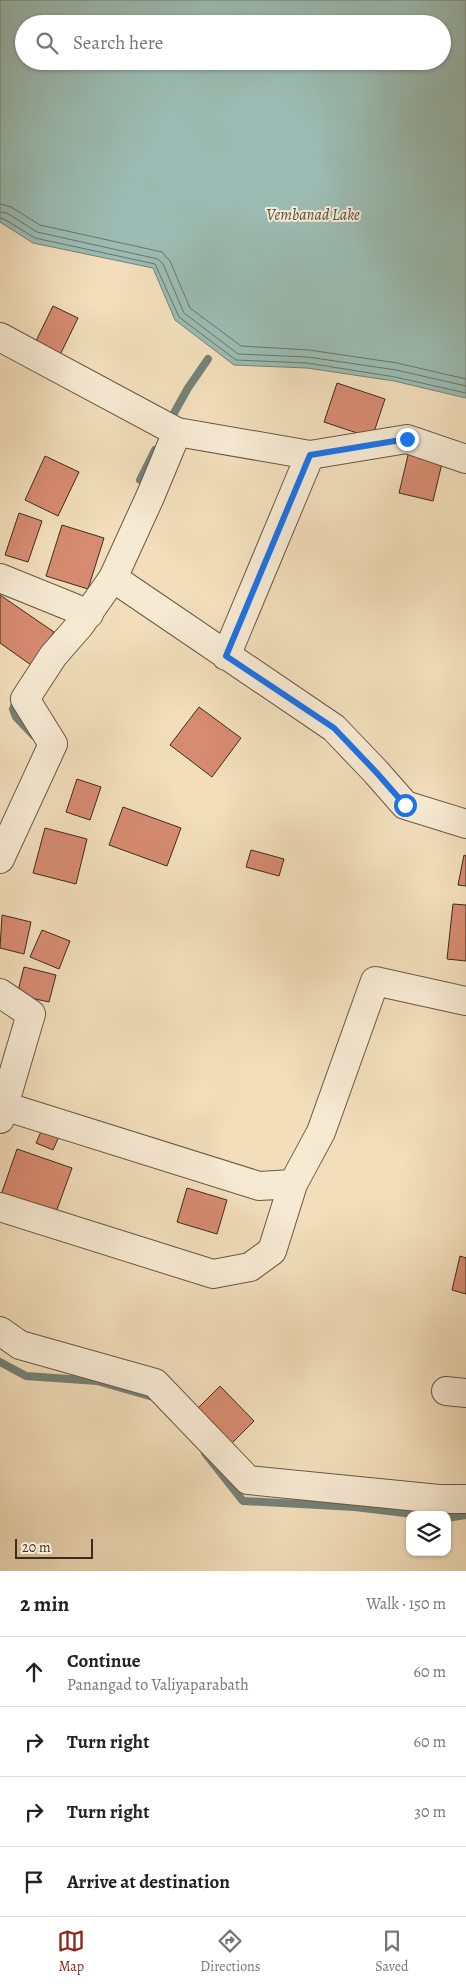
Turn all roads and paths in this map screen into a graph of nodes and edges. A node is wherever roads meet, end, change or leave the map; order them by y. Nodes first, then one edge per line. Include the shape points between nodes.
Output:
1 (0, 337) edge
2 (177, 432) junction
3 (310, 455) junction
4 (466, 459) edge
5 (0, 578) edge
6 (113, 578) junction
7 (88, 614) junction
8 (226, 656) junction
9 (466, 824) edge
10 (0, 859) edge
11 (0, 993) edge
12 (466, 1001) edge
13 (2, 1112) edge
14 (293, 1184) junction
15 (0, 1207) edge
16 (0, 1330) edge
17 (466, 1499) edge

1 - 2 street
2 - 3 street
2 - 6 street
3 - 4 street via 407,439
3 - 8 street
5 - 7 street
6 - 7 street
6 - 8 street
7 - 10 street via 25,699 53,744
8 - 9 street via 334,728 405,805
11 - 13 street via 31,1014
12 - 14 street via 375,980 320,1132
13 - 14 street via 259,1186
14 - 15 street via 272,1251 250,1267 213,1274
16 - 17 street via 20,1345 155,1383 248,1480

